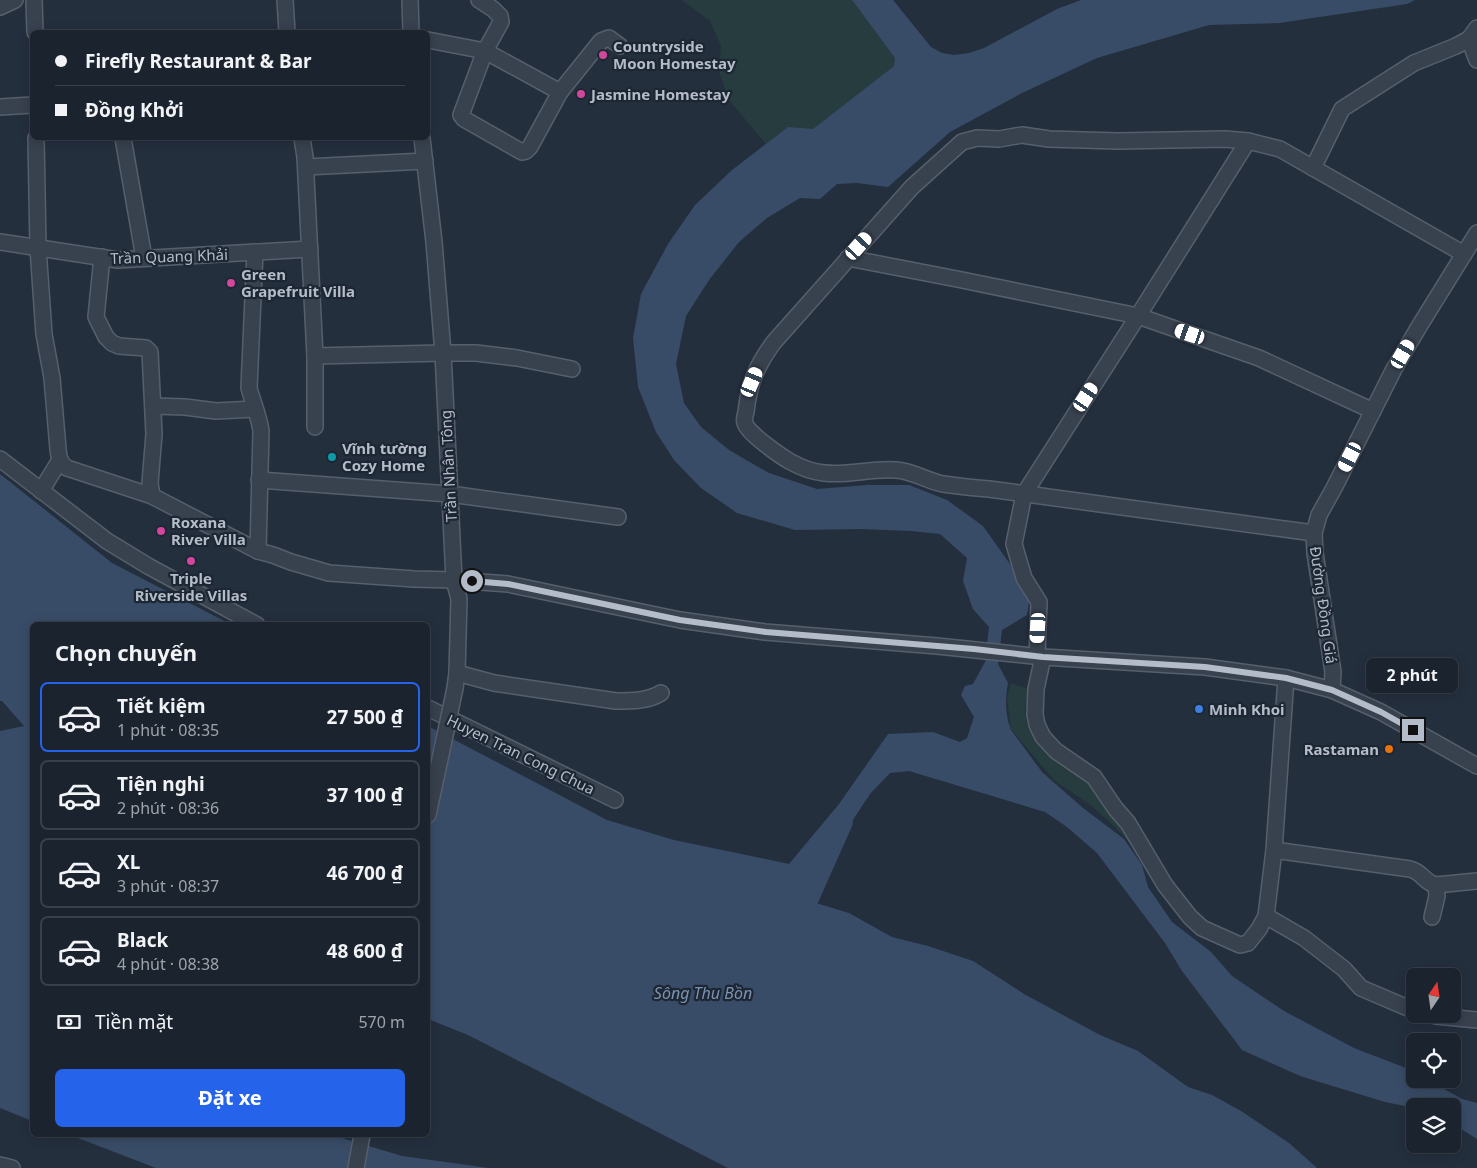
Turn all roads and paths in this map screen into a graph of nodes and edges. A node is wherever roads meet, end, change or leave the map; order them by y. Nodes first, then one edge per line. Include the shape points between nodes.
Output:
1 (15, 0) edge
2 (34, 0) edge
3 (286, 0) edge
4 (410, 0) edge
5 (478, 0) edge
6 (0, 7) edge
7 (35, 30) edge
8 (287, 30) edge
9 (411, 30) edge
10 (1473, 33) edge
11 (430, 40) edge
12 (620, 46) dead end
13 (485, 51) junction
14 (1477, 60) edge
15 (560, 92) junction
16 (30, 105) edge
17 (0, 107) edge
18 (36, 140) edge
19 (123, 140) edge
20 (302, 140) edge
21 (422, 140) edge
22 (1248, 141) junction
23 (426, 161) junction
24 (306, 167) junction
25 (1313, 168) junction
26 (1477, 233) edge
27 (0, 242) edge
28 (38, 248) junction
29 (310, 249) junction
30 (255, 252) junction
31 (1464, 254) junction
32 (102, 258) junction
33 (144, 258) junction
34 (848, 258) junction
35 (1138, 316) junction
36 (443, 353) junction
37 (315, 356) junction
38 (572, 369) dead end
39 (153, 406) junction
40 (255, 409) junction
41 (1373, 411) junction
42 (315, 427) dead end
43 (0, 460) edge
44 (60, 460) junction
45 (259, 480) junction
46 (41, 490) junction
47 (450, 494) junction
48 (1024, 494) junction
49 (152, 496) junction
50 (618, 517) dead end
51 (1314, 533) junction
52 (258, 551) junction
53 (454, 580) junction
54 (251, 622) edge
55 (1040, 656) junction
56 (1286, 678) junction
57 (456, 680) junction
58 (1332, 690) junction
59 (661, 693) dead end
60 (430, 709) edge
61 (1477, 766) edge
62 (615, 800) dead end
63 (430, 805) edge
64 (1274, 850) junction
65 (1477, 881) edge
66 (1436, 885) junction
67 (1266, 916) junction
68 (1432, 917) dead end
69 (1406, 1007) edge
70 (1461, 1018) edge
71 (1477, 1020) edge
72 (362, 1137) edge
73 (0, 1165) edge
74 (12, 1168) edge
75 (356, 1168) edge

1 - 6 street
2 - 7 street
3 - 8 street
4 - 9 street
5 - 13 street via 493,9 501,22
10 - 14 street
10 - 25 street via 1456,46 1414,63 1342,109
11 - 13 street
12 - 15 street via 609,38 601,41
13 - 15 street
13 - 15 street via 462,115 522,152 530,147
16 - 17 street
18 - 28 street
19 - 33 street
20 - 24 street
21 - 23 street, Trần Nhân Tông
22 - 25 street via 1280,149
22 - 34 street via 1049,139 1022,135 962,142 912,187
22 - 35 street
23 - 24 street
23 - 36 street, Trần Nhân Tông
24 - 29 street
25 - 31 street
26 - 31 street, Đường Đồng Giá
27 - 28 street, Trần Quang Khải
28 - 32 street, Trần Quang Khải
28 - 44 street via 44,334
29 - 30 street, Trần Quang Khải
29 - 37 street
30 - 33 street, Trần Quang Khải
30 - 40 street via 249,388
31 - 41 street, Đường Đồng Giá via 1415,332
32 - 33 street, Trần Quang Khải
32 - 39 street via 96,317 112,343 148,349
34 - 35 street
34 - 48 street via 760,361 746,404 745,423 748,429 792,463 822,473 898,470 942,484
35 - 41 street via 1259,358
35 - 48 street
36 - 37 street
36 - 38 street via 476,353
36 - 47 street, Trần Nhân Tông
37 - 42 street
39 - 40 street via 216,411
39 - 49 street
40 - 45 street via 261,431
41 - 51 street, Đường Đồng Giá via 1319,515
43 - 46 street
44 - 46 street
44 - 49 street via 67,468
45 - 47 street
45 - 52 street
46 - 54 street via 107,541
47 - 50 street
47 - 53 street, Trần Nhân Tông
48 - 51 street
48 - 55 street via 1014,544 1024,578 1039,602
49 - 52 street
51 - 58 street, Đường Đồng Giá via 1333,672
52 - 53 street via 329,573
53 - 55 street via 508,584 711,625
53 - 57 street, Trần Nhân Tông via 460,599
55 - 56 street via 1205,667
55 - 67 street via 1035,714 1043,737 1056,751 1094,777 1190,918 1202,928 1240,945 1248,943
56 - 58 street
56 - 64 street
57 - 59 street via 494,682 616,701 636,701
57 - 63 street, Trần Nhân Tông, bridge
58 - 61 street via 1381,712
60 - 62 street, Huyen Tran Cong Chua
64 - 66 street via 1410,869
64 - 67 street
65 - 66 street
66 - 68 street
67 - 69 street via 1304,938 1344,969 1361,988
70 - 71 street
72 - 75 street
73 - 74 street

